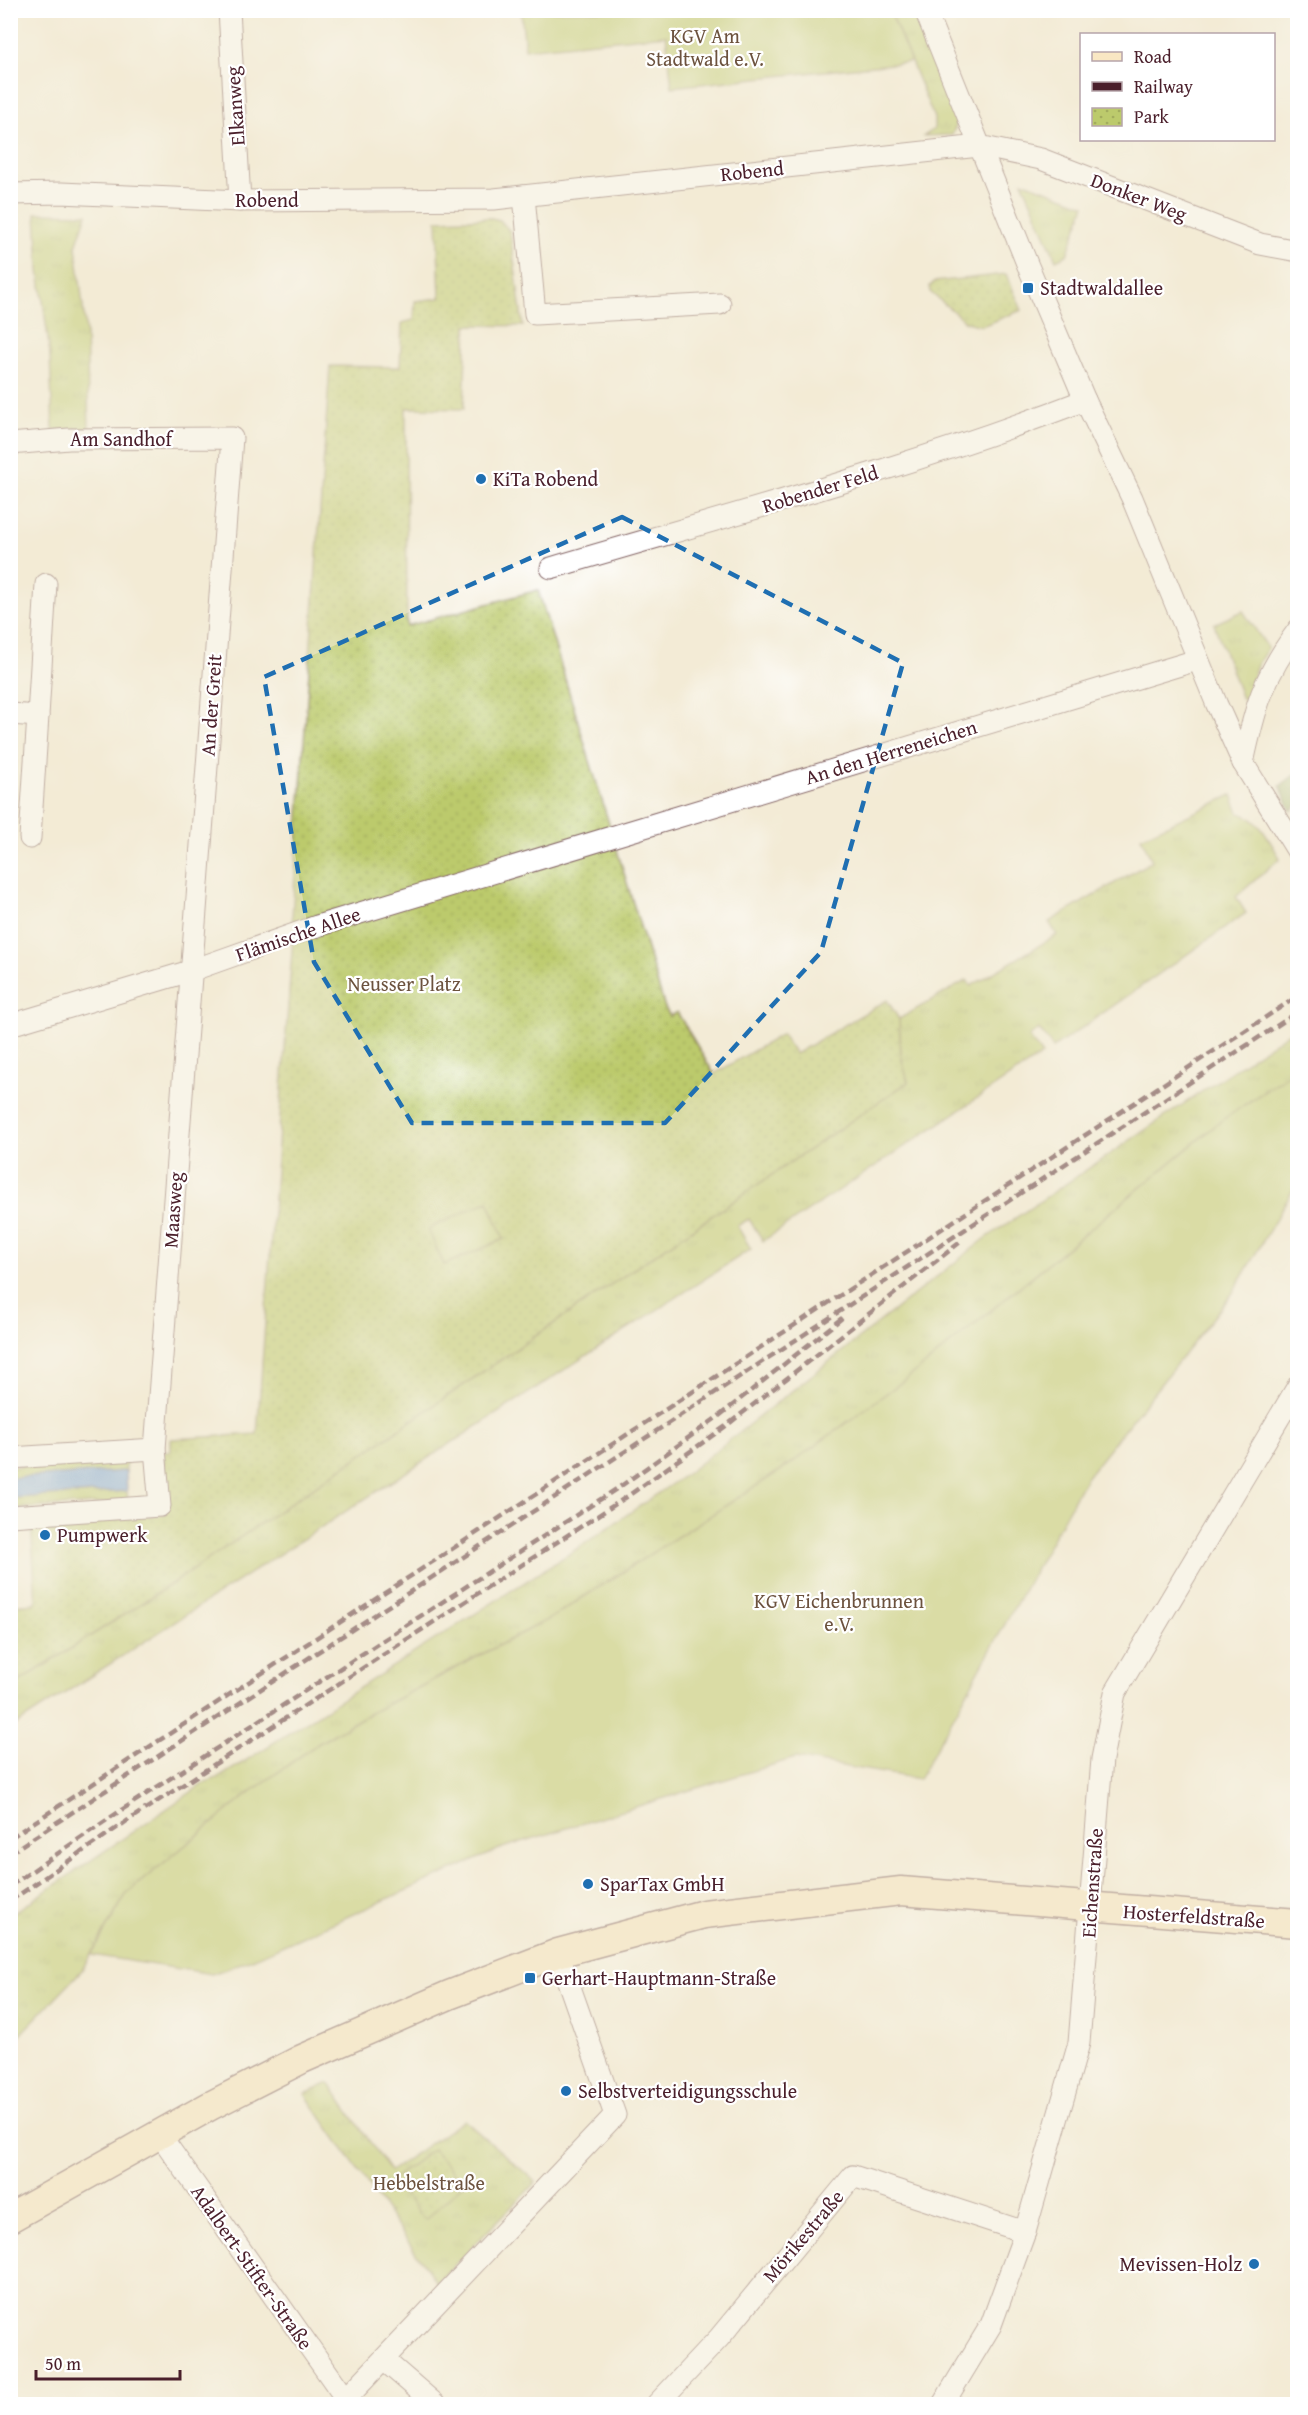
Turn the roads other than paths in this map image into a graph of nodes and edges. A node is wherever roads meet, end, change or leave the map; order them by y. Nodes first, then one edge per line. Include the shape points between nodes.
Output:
1 (229, 10) edge
2 (925, 10) edge
3 (979, 146) junction
4 (10, 194) edge
5 (524, 196) junction
6 (240, 201) junction
7 (1298, 251) edge
8 (720, 304) dead end
9 (1085, 400) junction
10 (232, 438) joint
11 (10, 444) edge
12 (551, 568) dead end
13 (46, 584) dead end
14 (1298, 630) edge
15 (1197, 660) junction
16 (10, 714) edge
17 (38, 716) junction
18 (1244, 763) junction
19 (30, 838) dead end
20 (585, 844) joint
21 (1298, 852) edge
22 (190, 971) junction
23 (10, 1025) edge
24 (1298, 1386) edge
25 (155, 1449) junction
26 (10, 1458) edge
27 (10, 1516) edge
28 (1091, 1909) junction
29 (1298, 1923) edge
30 (558, 1953) junction
31 (160, 2135) junction
32 (10, 2218) edge
33 (1025, 2232) junction
34 (384, 2360) junction
35 (344, 2402) edge
36 (435, 2404) edge
37 (657, 2404) edge
38 (943, 2404) edge

1 - 6 street, Elkanweg
2 - 3 street
3 - 5 street, Robend
3 - 7 street, Donker Weg via 1041,159 1260,244
3 - 9 street
4 - 6 street, Robend
5 - 6 street, Robend
5 - 8 street via 535,314
9 - 12 street, Robender Feld via 998,434
9 - 15 street via 1132,498
10 - 11 street, Am Sandhof via 69,439
10 - 22 street, An der Greit
13 - 17 street
14 - 18 street via 1262,688
15 - 18 street
15 - 20 street, An den Herreneichen
16 - 17 street
17 - 19 street
18 - 21 street
20 - 22 street, Flämische Allee via 316,926
22 - 23 street, Flämische Allee
22 - 25 street, Maasweg
24 - 28 street, Eichenstraße via 1115,1693 1102,1759
25 - 26 street
25 - 27 street, Maasweg via 160,1506
28 - 29 street, Hosterfeldstraße
28 - 30 street via 901,1891 704,1914
28 - 33 street, Eichenstraße via 1079,2043
30 - 31 street via 302,2059
30 - 34 street via 615,2115
31 - 32 street
31 - 35 street, Adalbert-Stifter-Straße
33 - 37 street, Mörikestraße via 853,2176 719,2338
33 - 38 street, Eichenstraße via 991,2325
34 - 35 street
34 - 36 street

